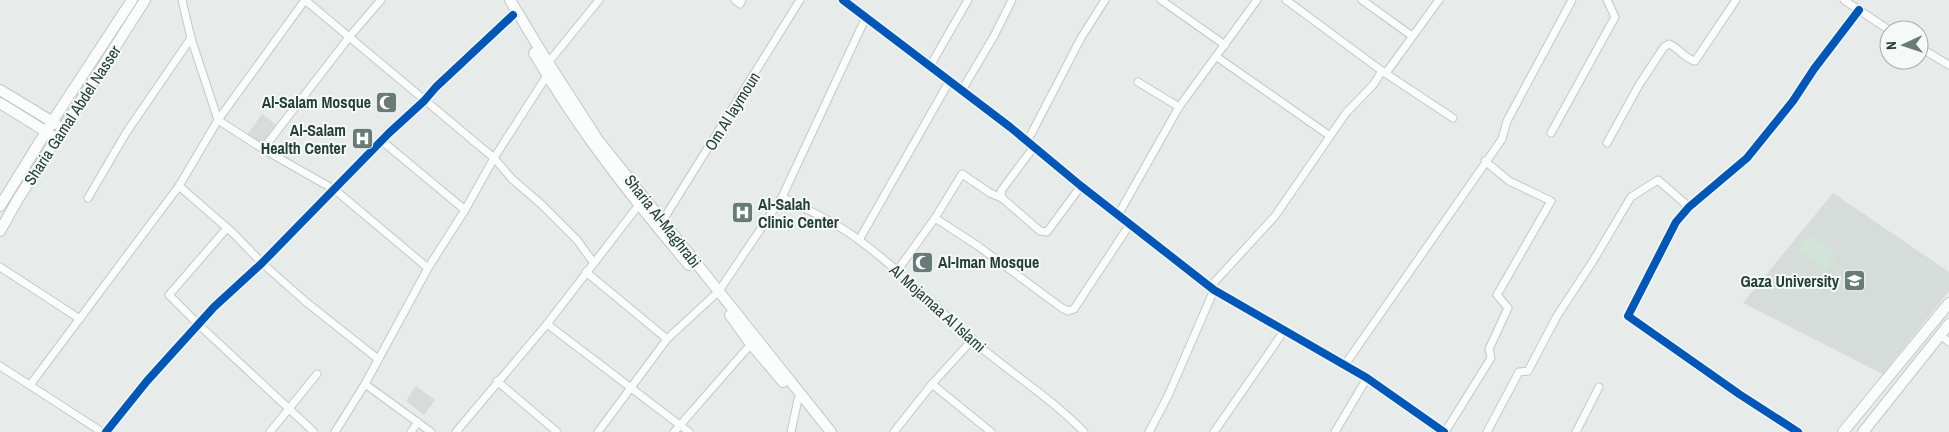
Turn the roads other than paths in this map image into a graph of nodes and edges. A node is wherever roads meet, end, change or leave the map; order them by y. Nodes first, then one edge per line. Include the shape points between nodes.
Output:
1 (132, 0) edge
2 (145, 0) edge
3 (182, 0) edge
4 (305, 0) edge
5 (381, 0) edge
6 (504, 0) edge
7 (510, 0) edge
8 (599, 0) edge
9 (735, 0) edge
10 (742, 0) edge
11 (800, 0) edge
12 (843, 0) edge
13 (968, 0) edge
14 (1012, 0) edge
15 (1105, 0) edge
16 (1161, 0) edge
17 (1257, 0) edge
18 (1286, 0) edge
19 (1362, 0) edge
20 (1572, 0) edge
21 (1607, 0) edge
22 (1736, 0) edge
23 (1844, 0) edge
24 (1438, 1) edge
25 (1298, 3) edge
26 (1859, 10) junction
27 (513, 15) junction
28 (866, 17) junction
29 (1879, 23) edge
30 (350, 36) junction
31 (1412, 36) junction
32 (191, 38) junction
33 (1226, 45) junction
34 (1929, 53) edge
35 (1217, 57) junction
36 (548, 61) junction
37 (1949, 65) edge
38 (930, 66) junction
39 (1384, 72) junction
40 (548, 76) junction
41 (950, 80) junction
42 (1138, 82) dead end
43 (0, 90) edge
44 (962, 90) junction
45 (424, 101) junction
46 (0, 103) edge
47 (1180, 107) junction
48 (1454, 118) dead end
49 (218, 120) junction
50 (52, 122) junction
51 (63, 129) junction
52 (45, 132) junction
53 (1551, 133) dead end
54 (1330, 136) junction
55 (57, 138) junction
56 (382, 141) junction
57 (1607, 143) dead end
58 (1030, 145) junction
59 (263, 149) junction
60 (494, 158) junction
61 (1485, 161) junction
62 (179, 186) junction
63 (1081, 186) junction
64 (335, 190) junction
65 (782, 197) junction
66 (88, 198) dead end
67 (1002, 198) junction
68 (0, 206) edge
69 (638, 206) junction
70 (1689, 207) junction
71 (465, 210) junction
72 (1118, 215) junction
73 (935, 218) junction
74 (663, 220) junction
75 (1130, 224) junction
76 (227, 228) junction
77 (0, 231) edge
78 (859, 240) junction
79 (593, 262) junction
80 (262, 263) junction
81 (0, 267) edge
82 (428, 268) junction
83 (897, 271) junction
84 (586, 272) junction
85 (1212, 288) junction
86 (717, 293) junction
87 (1949, 303) edge
88 (80, 319) junction
89 (198, 324) junction
90 (547, 324) junction
91 (1949, 324) edge
92 (1284, 330) junction
93 (1940, 335) junction
94 (667, 339) junction
95 (973, 339) junction
96 (1949, 342) edge
97 (751, 344) junction
98 (378, 359) junction
99 (0, 366) edge
100 (1344, 366) junction
101 (317, 374) dead end
102 (1367, 378) junction
103 (497, 381) junction
104 (365, 384) junction
105 (932, 384) junction
106 (30, 385) junction
107 (1599, 387) dead end
108 (630, 388) junction
109 (798, 399) junction
110 (290, 408) junction
111 (418, 422) junction
112 (680, 424) junction
113 (982, 429) edge
114 (102, 432) edge
115 (106, 432) edge
116 (270, 432) edge
117 (314, 432) edge
118 (335, 432) edge
119 (411, 432) edge
120 (431, 432) edge
121 (456, 432) edge
122 (557, 432) edge
123 (598, 432) edge
124 (674, 432) edge
125 (689, 432) edge
126 (791, 432) edge
127 (824, 432) edge
128 (831, 432) edge
129 (894, 432) edge
130 (991, 432) edge
131 (1084, 432) edge
132 (1149, 432) edge
133 (1214, 432) edge
134 (1335, 432) edge
135 (1445, 432) edge
136 (1487, 432) edge
137 (1576, 432) edge
138 (1798, 432) edge
139 (1844, 432) edge
140 (1863, 432) edge

1 - 50 main road
2 - 51 main road, Sharia Gamal Abdel Nasser
3 - 32 street
4 - 30 street
4 - 49 street
5 - 30 street
6 - 27 main road, Sharia Al-Maghrabi
7 - 36 main road, Sharia Al-Maghrabi
8 - 36 street
9 - 10 street via 740,4
11 - 74 street, Om Al laymoun
12 - 28 street
13 - 38 street
14 - 44 street
15 - 58 street via 1081,38
16 - 33 street
17 - 33 street
18 - 25 street
19 - 31 street
20 - 61 street via 1508,121 1502,139
21 - 53 street via 1615,17
22 - 57 street via 1695,61 1676,47 1669,44 1664,47
23 - 26 street
24 - 31 street
25 - 39 street
26 - 29 street
26 - 70 street via 1747,158
27 - 40 main road, Sharia Al-Maghrabi
27 - 45 street
28 - 38 street
28 - 65 street
30 - 45 street
30 - 59 street
31 - 39 street
32 - 49 street
32 - 66 street via 126,133
33 - 35 street
34 - 37 street
35 - 47 street
35 - 54 street
36 - 40 street
36 - 74 main road, Sharia Al-Maghrabi via 598,140
38 - 41 street
39 - 48 street
39 - 54 street via 1346,113
40 - 60 street
40 - 69 main road, Sharia Al-Maghrabi
41 - 44 street
41 - 78 street
42 - 47 street
43 - 50 main road
44 - 58 street
45 - 56 street
45 - 60 street
46 - 52 main road
47 - 72 street
49 - 59 street
49 - 62 street
50 - 51 main road
50 - 52 main road
51 - 55 main road, Sharia Gamal Abdel Nasser
52 - 55 main road
52 - 68 main road
54 - 85 street via 1275,216
55 - 77 main road, Sharia Gamal Abdel Nasser
56 - 64 street
56 - 71 street
58 - 63 street
58 - 67 street via 1001,191
59 - 64 street
60 - 71 street
60 - 79 street via 577,240
61 - 100 street
61 - 135 street via 1509,181 1551,201 1498,295 1508,308 1488,350 1491,358
62 - 76 street
62 - 88 street
63 - 67 street via 1048,232 1044,233
63 - 72 street
64 - 80 street
64 - 82 street
65 - 78 street, Al Mojamaa Al Islami
65 - 86 street
67 - 73 street via 962,174
69 - 79 street
69 - 86 main road, Sharia Al-Maghrabi
70 - 136 street via 1658,180 1630,197 1557,316 1528,371 1519,372
70 - 138 street via 1676,222 1628,316
71 - 82 street
72 - 75 street
73 - 75 street via 1068,311 1074,309
73 - 83 street
74 - 86 main road, Sharia Al-Maghrabi
75 - 85 street
76 - 80 street
76 - 89 street via 169,295
78 - 83 street, Al Mojamaa Al Islami
79 - 84 street
80 - 89 street
80 - 98 street
81 - 88 street
82 - 98 street
83 - 95 street, Al Mojamaa Al Islami
84 - 90 street
84 - 94 street
85 - 92 street
85 - 132 street via 1168,396
86 - 94 street
86 - 97 main road, Sharia Al-Maghrabi
86 - 128 main road, Sharia Al-Maghrabi
87 - 139 main road
88 - 106 street
89 - 110 street
89 - 115 street
90 - 103 street
90 - 108 street
91 - 93 main road
92 - 100 street
92 - 133 street
93 - 96 street
93 - 140 main road
94 - 108 street
95 - 105 street
95 - 131 street, Al Mojamaa Al Islami
97 - 109 main road, Sharia Al-Maghrabi
97 - 112 street
98 - 104 street
99 - 106 street
100 - 102 street
101 - 110 street
102 - 134 street
102 - 135 street
103 - 121 street
103 - 122 street
104 - 111 street
104 - 118 street
105 - 113 street
105 - 129 street
106 - 114 street
107 - 137 street
108 - 112 street
108 - 123 street
109 - 126 street
109 - 127 main road, Sharia Al-Maghrabi
110 - 116 street
110 - 117 street
111 - 119 street
111 - 120 street
112 - 124 street
112 - 125 street
113 - 130 street

